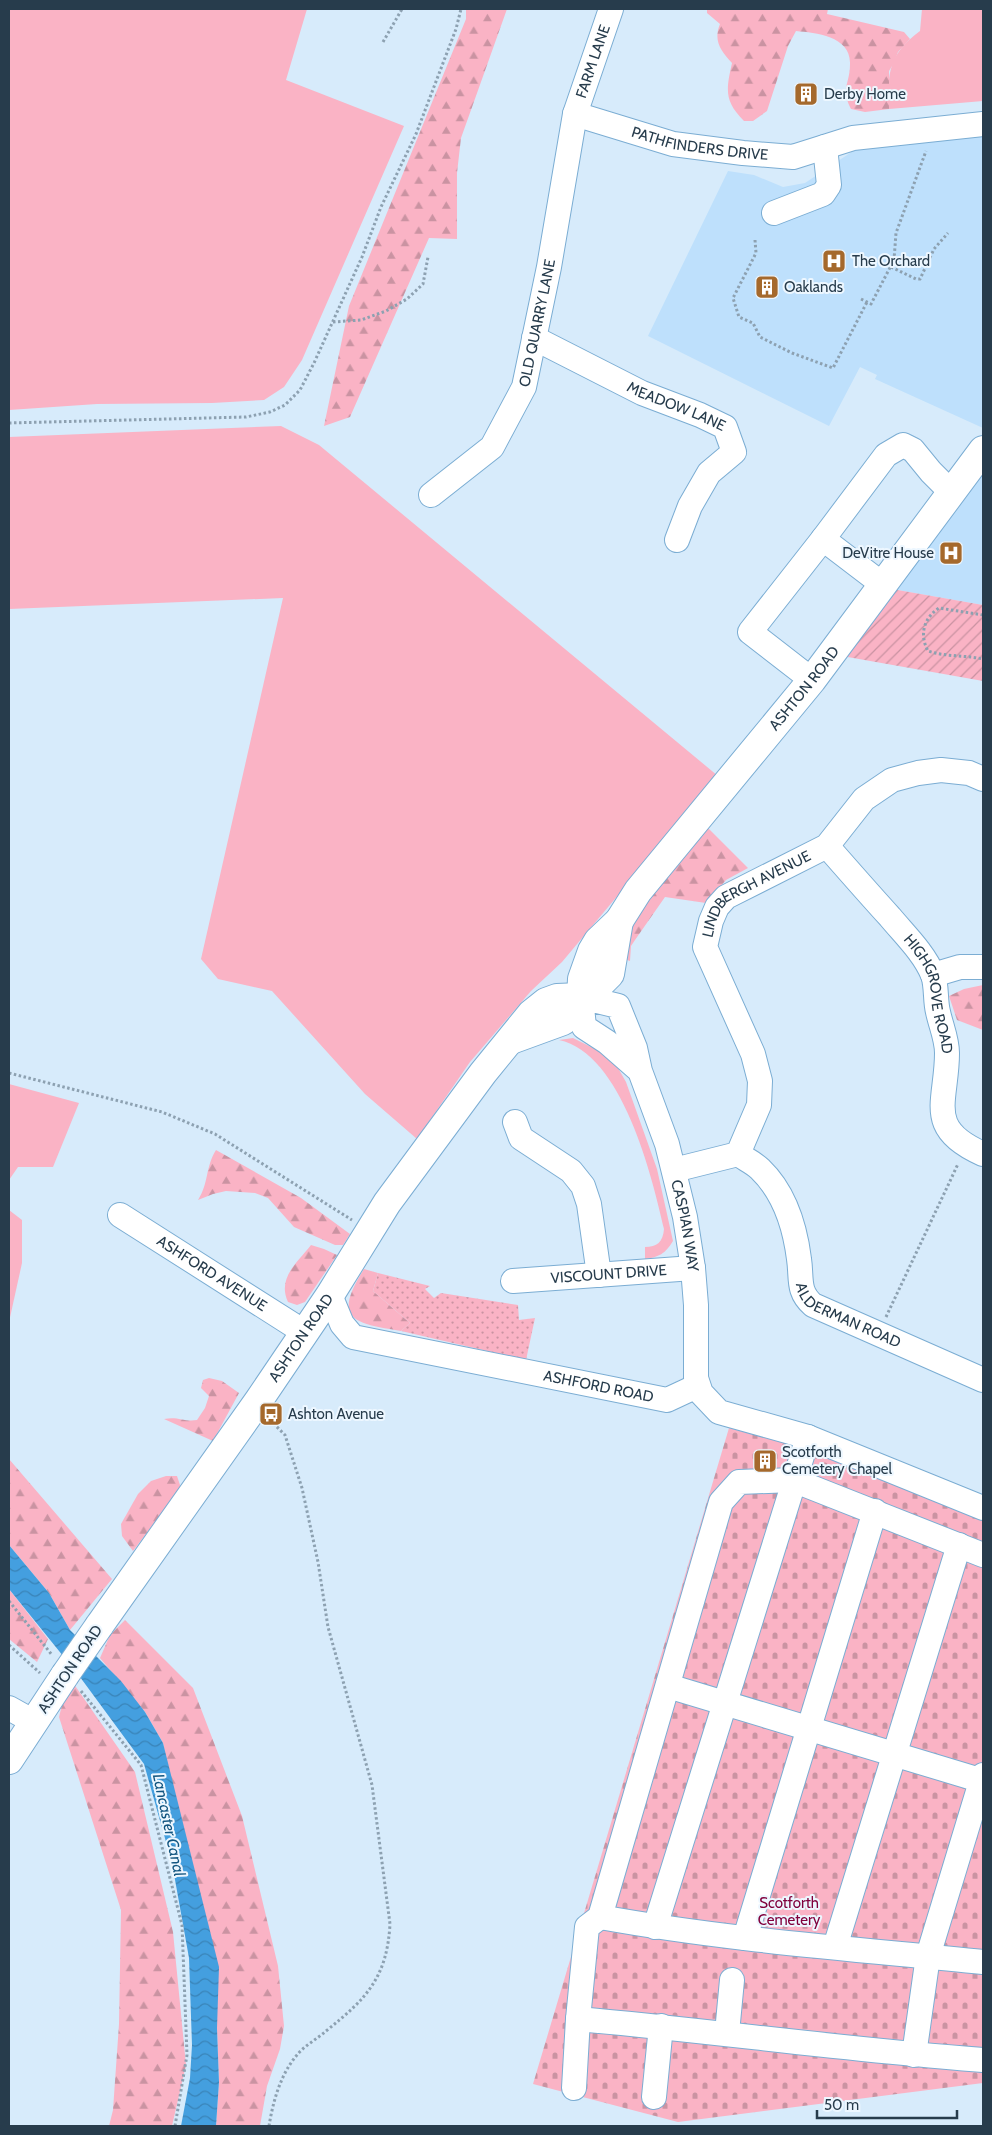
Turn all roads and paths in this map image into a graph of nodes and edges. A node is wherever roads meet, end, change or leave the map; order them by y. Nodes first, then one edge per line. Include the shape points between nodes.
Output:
1 (402, 9) edge
2 (460, 9) edge
3 (611, 9) edge
4 (383, 42) dead end
5 (575, 114) junction
6 (982, 128) edge
7 (933, 129) junction
8 (825, 146) junction
9 (774, 213) dead end
10 (948, 233) dead end
11 (755, 240) dead end
12 (428, 257) dead end
13 (890, 267) junction
14 (861, 300) dead end
15 (867, 302) junction
16 (333, 322) junction
17 (534, 338) junction
18 (9, 424) edge
19 (983, 450) edge
20 (952, 493) junction
21 (431, 495) dead end
22 (823, 539) junction
23 (677, 540) dead end
24 (882, 584) junction
25 (983, 615) edge
26 (983, 659) edge
27 (812, 680) junction
28 (983, 779) edge
29 (827, 846) junction
30 (983, 967) edge
31 (933, 976) junction
32 (581, 997) junction
33 (640, 1071) junction
34 (9, 1073) edge
35 (515, 1122) dead end
36 (975, 1150) edge
37 (738, 1154) junction
38 (674, 1170) junction
39 (120, 1215) dead end
40 (370, 1231) junction
41 (693, 1268) junction
42 (599, 1276) junction
43 (522, 1286) dead end
44 (330, 1294) junction
45 (304, 1332) junction
46 (879, 1333) junction
47 (983, 1380) edge
48 (697, 1386) junction
49 (254, 1406) junction
50 (808, 1437) junction
51 (793, 1480) junction
52 (983, 1508) edge
53 (875, 1512) junction
54 (959, 1545) junction
55 (983, 1555) edge
56 (9, 1645) edge
57 (61, 1681) junction
58 (668, 1686) junction
59 (724, 1702) junction
60 (9, 1708) edge
61 (34, 1722) junction
62 (808, 1730) junction
63 (895, 1756) junction
64 (9, 1760) edge
65 (141, 1765) dead end
66 (983, 1779) edge
67 (600, 1917) junction
68 (655, 1927) junction
69 (745, 1938) junction
70 (835, 1947) junction
71 (928, 1956) junction
72 (983, 1962) edge
73 (732, 1980) dead end
74 (578, 2019) junction
75 (661, 2026) junction
76 (727, 2034) junction
77 (914, 2055) junction
78 (983, 2060) edge
79 (574, 2088) dead end
80 (654, 2097) dead end
81 (175, 2126) edge
82 (269, 2126) edge

1 - 4 path
2 - 16 path via 456,29 416,134 380,207
3 - 5 street, FARM LANE
5 - 8 street, PATHFINDERS DRIVE via 673,144 743,154 793,157
5 - 17 street, OLD QUARRY LANE
6 - 7 street, PATHFINDERS DRIVE
7 - 8 street, PATHFINDERS DRIVE via 853,138
7 - 13 path via 896,234 894,260
8 - 9 street via 829,186 823,194
10 - 13 path via 934,249 920,279
11 - 15 path via 756,253 733,298 739,317 753,323 760,337 833,368
12 - 16 path via 423,284 407,299 360,320
13 - 15 path via 871,304
14 - 15 path
16 - 18 path via 300,390 285,405 270,412 246,417
17 - 21 street, OLD QUARRY LANE via 524,387 492,447
17 - 23 street, MEADOW LANE via 642,393 725,427 734,452 709,473 690,506
19 - 20 main road, ASHTON ROAD
20 - 22 street via 913,450 903,445 886,454
20 - 24 main road, ASHTON ROAD
22 - 24 street
22 - 27 street via 750,632
24 - 27 main road, ASHTON ROAD
25 - 26 path via 939,608 925,621 924,634 928,651
27 - 32 main road, ASHTON ROAD via 638,891 619,921 610,974
28 - 29 street, LINDBERGH AVENUE via 969,773 942,770 892,780 864,800
29 - 31 street, HIGHGROVE ROAD via 914,944
29 - 37 street, LINDBERGH AVENUE via 726,897 717,907 709,927 705,947 753,1054 760,1081 759,1105
30 - 31 street via 960,967
31 - 36 street, HIGHGROVE ROAD via 946,1039 942,1099 946,1123 954,1137
32 - 33 street, CASPIAN WAY via 584,1027
32 - 33 street, CASPIAN WAY via 618,1006 635,1048
32 - 40 main road, ASHTON ROAD via 563,1021 511,1040 387,1203
33 - 38 street, CASPIAN WAY
34 - 40 path via 162,1112 215,1134
35 - 42 street via 521,1138 570,1171 583,1186 589,1204
36 - 46 path
37 - 38 street
37 - 46 street, ALDERMAN ROAD via 759,1168 778,1190 790,1220 804,1298 813,1305
38 - 41 street, CASPIAN WAY
39 - 45 street, ASHFORD AVENUE
40 - 44 main road, ASHTON ROAD
41 - 42 street, VISCOUNT DRIVE
41 - 48 street, CASPIAN WAY
42 - 43 street, VISCOUNT DRIVE
44 - 45 main road, ASHTON ROAD
44 - 48 street, ASHFORD ROAD via 342,1324 354,1337 667,1400
45 - 49 main road, ASHTON ROAD
46 - 47 street, ALDERMAN ROAD
48 - 50 street via 707,1402 720,1412
49 - 57 main road, ASHTON ROAD, bridge
49 - 82 path via 285,1435 302,1488 328,1626 372,1785 390,1924 389,1947 373,1986 356,2006 297,2055 273,2102
50 - 51 street
50 - 52 street
51 - 53 street
51 - 58 street via 739,1482 721,1502
51 - 59 street
53 - 54 street
53 - 62 street
54 - 55 street
54 - 63 street
56 - 57 path
57 - 61 main road, ASHTON ROAD
58 - 59 street
58 - 67 street
59 - 62 street
59 - 68 street
60 - 61 street
61 - 64 main road, ASHTON ROAD
62 - 63 street
62 - 69 street
63 - 66 street
63 - 70 street
65 - 81 path via 182,1926 187,2055
66 - 71 street
67 - 68 street
67 - 74 street via 587,1927
68 - 69 street
69 - 70 street
70 - 71 street
71 - 72 street
71 - 77 street
73 - 76 street
74 - 75 street
74 - 79 street
75 - 76 street
75 - 80 street
76 - 77 street
77 - 78 street

